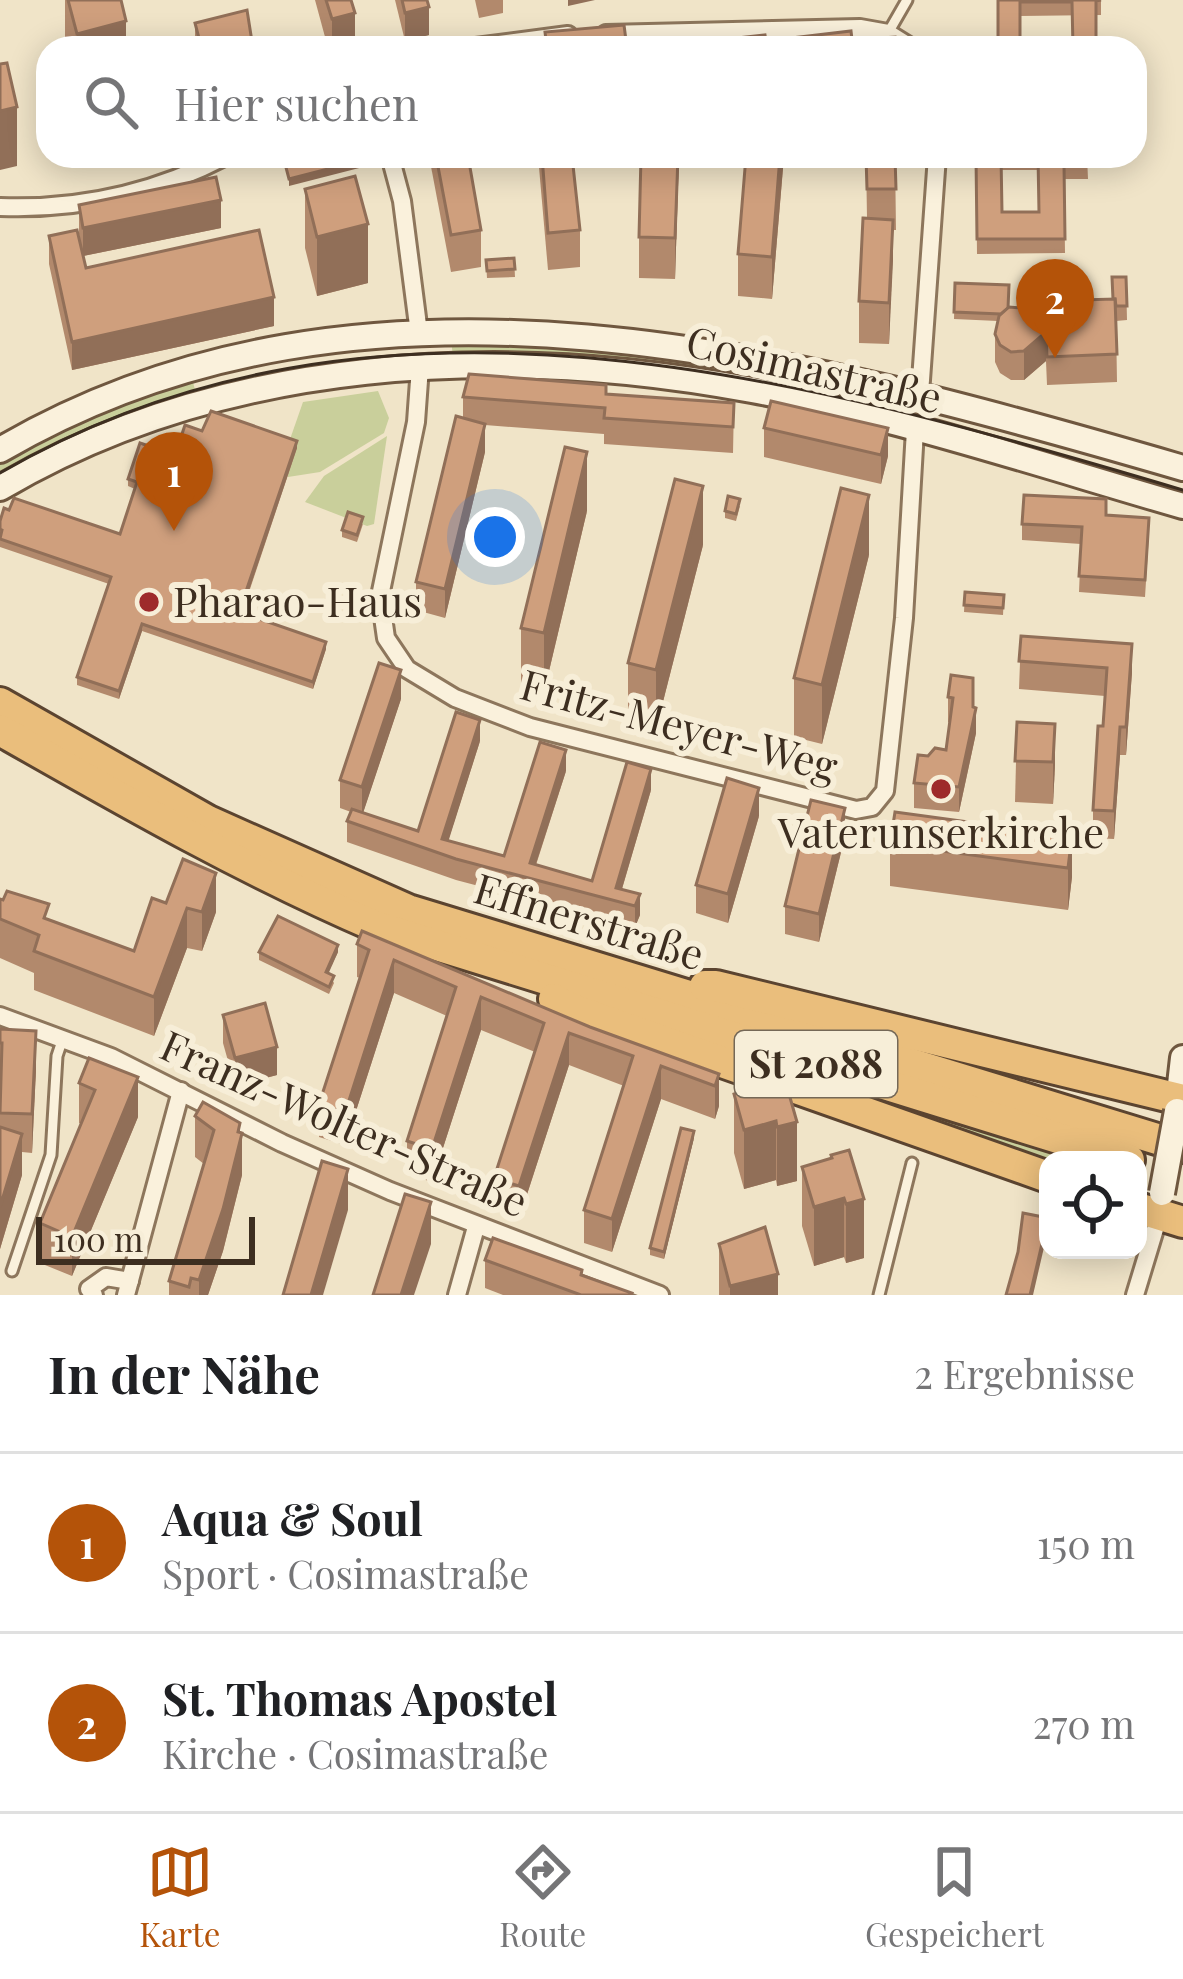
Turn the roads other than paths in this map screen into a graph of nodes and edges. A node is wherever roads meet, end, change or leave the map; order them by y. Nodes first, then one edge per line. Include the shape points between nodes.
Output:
1 (908, 0) edge
2 (888, 33) junction
3 (557, 36) edge
4 (893, 36) edge
5 (201, 168) edge
6 (393, 168) edge
7 (936, 168) edge
8 (0, 207) edge
9 (419, 333) junction
10 (420, 368) junction
11 (920, 394) junction
12 (915, 430) junction
13 (0, 450) edge
14 (1183, 468) edge
15 (0, 488) edge
16 (1183, 506) edge
17 (0, 703) edge
18 (0, 730) edge
19 (503, 967) junction
20 (656, 988) junction
21 (0, 1016) edge
22 (63, 1038) junction
23 (1183, 1058) edge
24 (181, 1090) junction
25 (1180, 1103) edge
26 (1183, 1147) edge
27 (1100, 1151) edge
28 (912, 1162) dead end
29 (1039, 1174) edge
30 (1147, 1176) edge
31 (1165, 1203) edge
32 (476, 1227) junction
33 (12, 1271) dead end
34 (128, 1288) edge
35 (94, 1295) edge
36 (457, 1295) edge
37 (659, 1295) edge
38 (879, 1295) edge
39 (1135, 1295) edge

1 - 2 lane
2 - 3 street via 827,27
2 - 4 street
5 - 8 street via 124,196
6 - 9 street
7 - 11 street
9 - 10 main road
9 - 11 main road, Cosimastraße via 638,341
9 - 13 main road, Cosimastraße via 272,351 196,370 68,413
10 - 12 main road, Cosimastraße via 636,373 754,390
10 - 12 street, Fritz-Meyer-Weg via 380,596 386,638 407,668 454,698 530,727 856,810 872,807 885,791
10 - 15 main road, Cosimastraße via 280,386 163,415 84,443
11 - 14 main road, Cosimastraße
12 - 16 main road, Cosimastraße
17 - 20 highway, Effnerstraße / St 2088 via 307,868 407,910
18 - 19 highway, Effnerstraße / St 2088 via 284,887
19 - 27 highway, Effnerstraße / St 2088
19 - 29 highway via 572,1009
20 - 25 highway via 716,986
20 - 26 highway, Effnerstraße / St 2088
21 - 22 street, Franz-Wolter-Straße
22 - 24 street, Franz-Wolter-Straße
22 - 33 lane via 51,1155
23 - 25 main road
24 - 32 street, Franz-Wolter-Straße
24 - 34 street
25 - 31 main road, bridge
28 - 38 lane
30 - 31 highway
31 - 39 street
32 - 36 street
32 - 37 street, Franz-Wolter-Straße
34 - 35 street via 106,1277 89,1289

